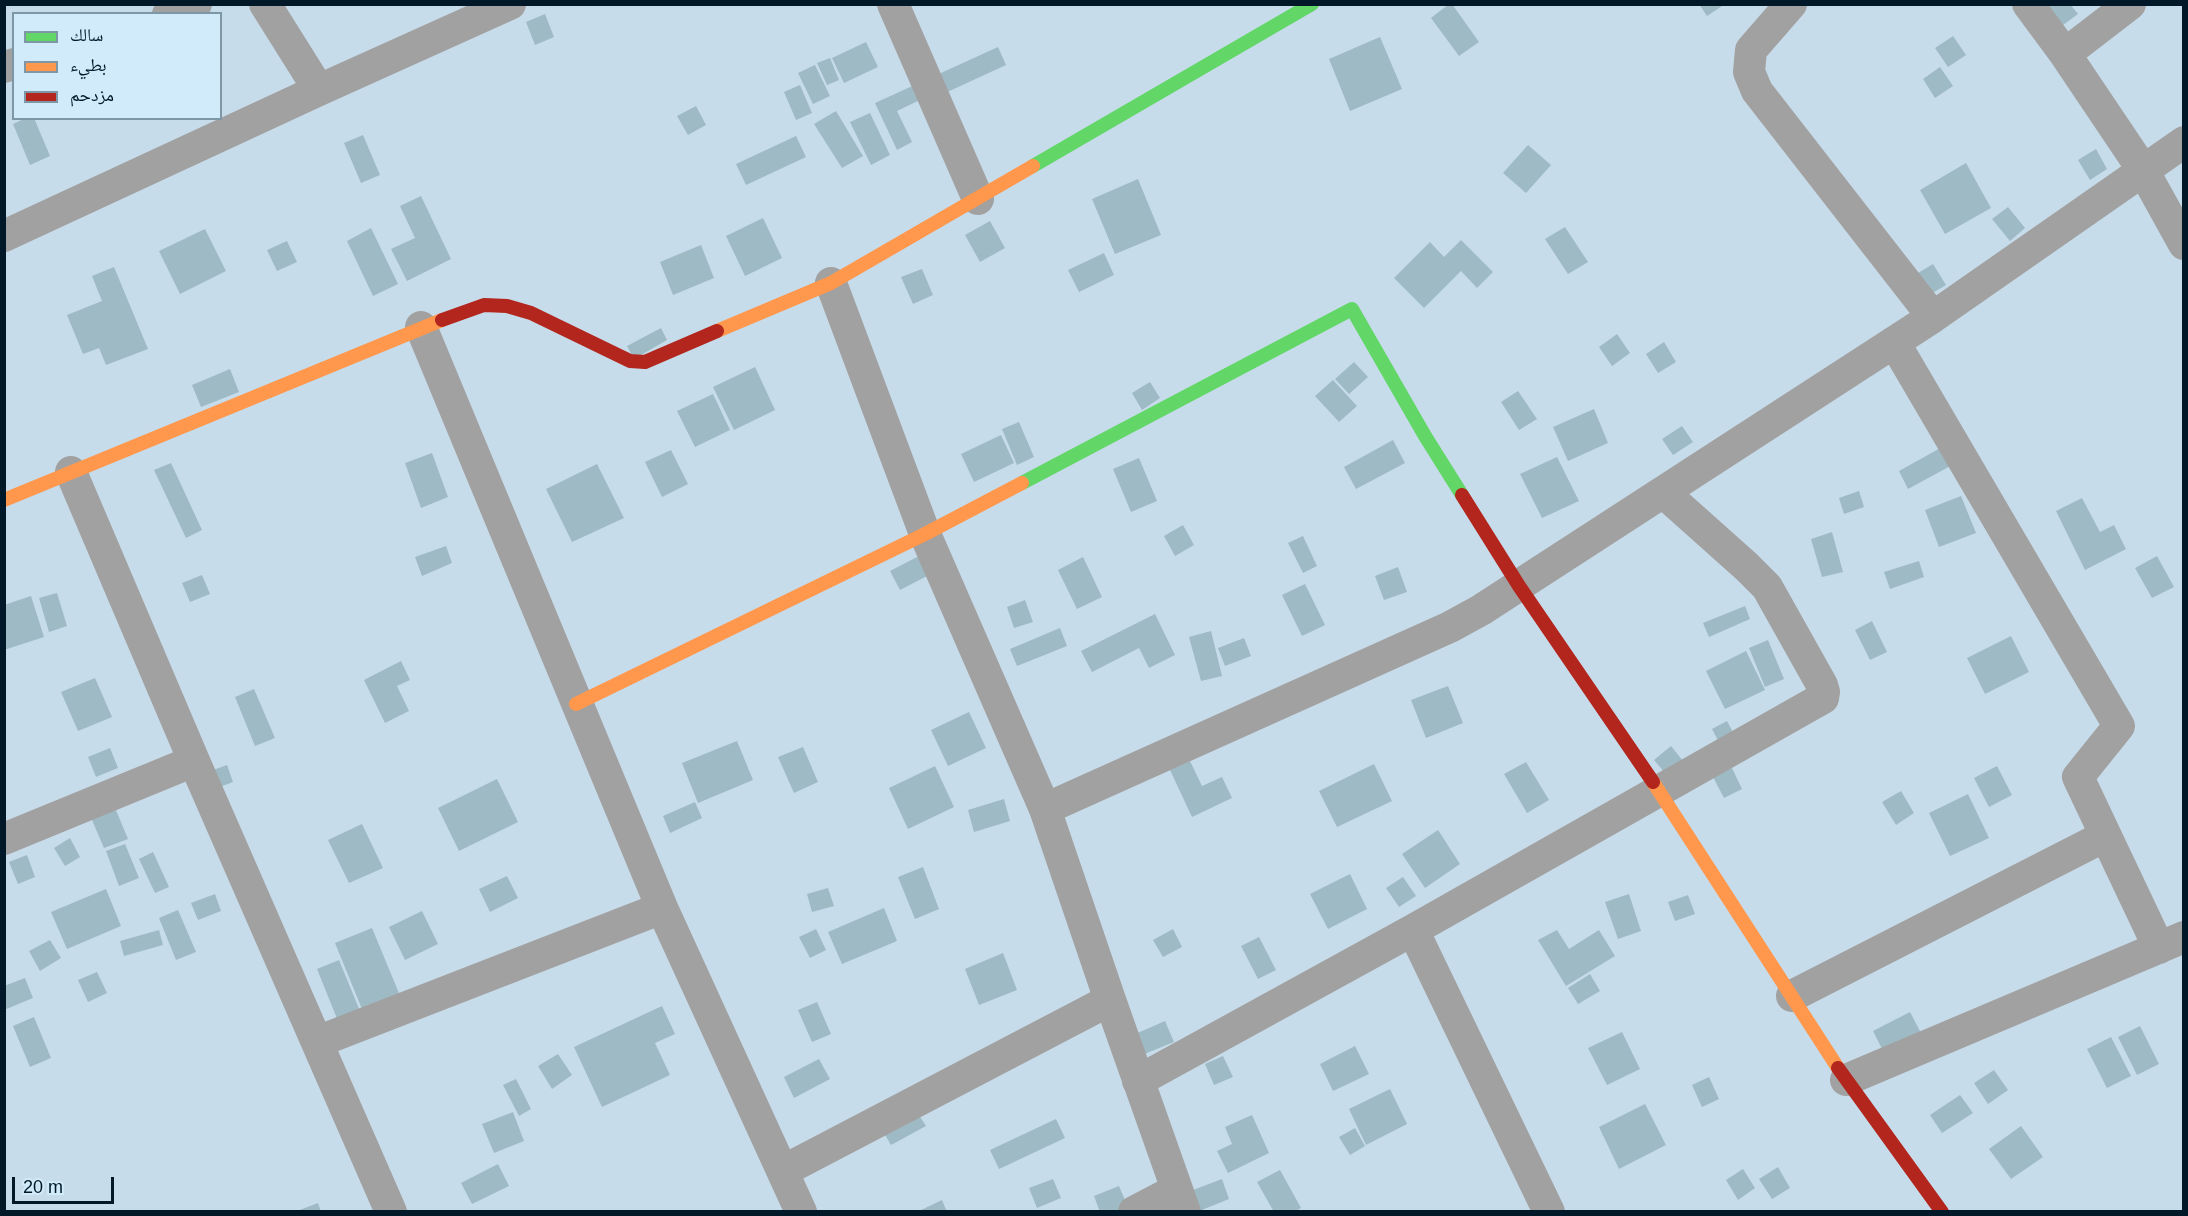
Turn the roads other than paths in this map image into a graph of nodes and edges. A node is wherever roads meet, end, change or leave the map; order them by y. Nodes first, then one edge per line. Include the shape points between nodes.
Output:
1 (195, 4) edge
2 (265, 4) edge
3 (510, 4) edge
4 (894, 4) edge
5 (1791, 4) edge
6 (2028, 4) edge
7 (2130, 4) edge
8 (1296, 9) edge
9 (173, 12) edge
10 (2065, 54) junction
11 (319, 90) junction
12 (2184, 142) edge
13 (2143, 170) junction
14 (978, 199) junction
15 (4, 237) edge
16 (2184, 244) edge
17 (831, 283) junction
18 (1933, 317) junction
19 (421, 327) junction
20 (1894, 342) junction
21 (71, 472) junction
22 (1663, 492) junction
23 (4, 500) edge
24 (925, 534) junction
25 (1518, 586) junction
26 (576, 704) junction
27 (194, 761) junction
28 (1658, 790) junction
29 (1045, 808) junction
30 (2105, 836) junction
31 (4, 838) edge
32 (662, 908) junction
33 (1413, 930) junction
34 (2171, 943) edge
35 (1792, 996) junction
36 (1110, 1000) junction
37 (317, 1042) junction
38 (1846, 1080) junction
39 (1138, 1081) junction
40 (783, 1171) junction
41 (1181, 1201) edge
42 (391, 1212) edge
43 (801, 1212) edge
44 (1134, 1212) edge
45 (1549, 1212) edge
46 (1942, 1212) edge

1 - 9 street
2 - 11 street
3 - 11 street
4 - 14 street
5 - 18 street via 1750,50 1749,72 1757,91
6 - 10 street
7 - 10 street
8 - 14 street
10 - 13 street
11 - 15 street
12 - 13 street
13 - 16 street
13 - 18 street
14 - 17 street
17 - 19 street via 645,362 630,361 531,313 507,306 484,305
17 - 24 street
18 - 20 street
19 - 21 street
19 - 26 street
20 - 22 street
20 - 30 street via 2118,726 2078,777
21 - 23 street
21 - 27 street
22 - 25 street
22 - 28 street via 1767,587 1824,692 1823,698
24 - 25 street via 1352,309
24 - 26 street
24 - 29 street
25 - 28 street
25 - 29 street via 1450,627
26 - 32 street
27 - 31 street
27 - 37 street
28 - 33 street
28 - 35 street
29 - 36 street
30 - 34 street
30 - 35 street
32 - 37 street
32 - 40 street
33 - 39 street
33 - 45 street
34 - 38 street
35 - 38 street
36 - 39 street
36 - 40 street
37 - 42 street
38 - 46 street
39 - 41 street
40 - 43 street
41 - 44 street

